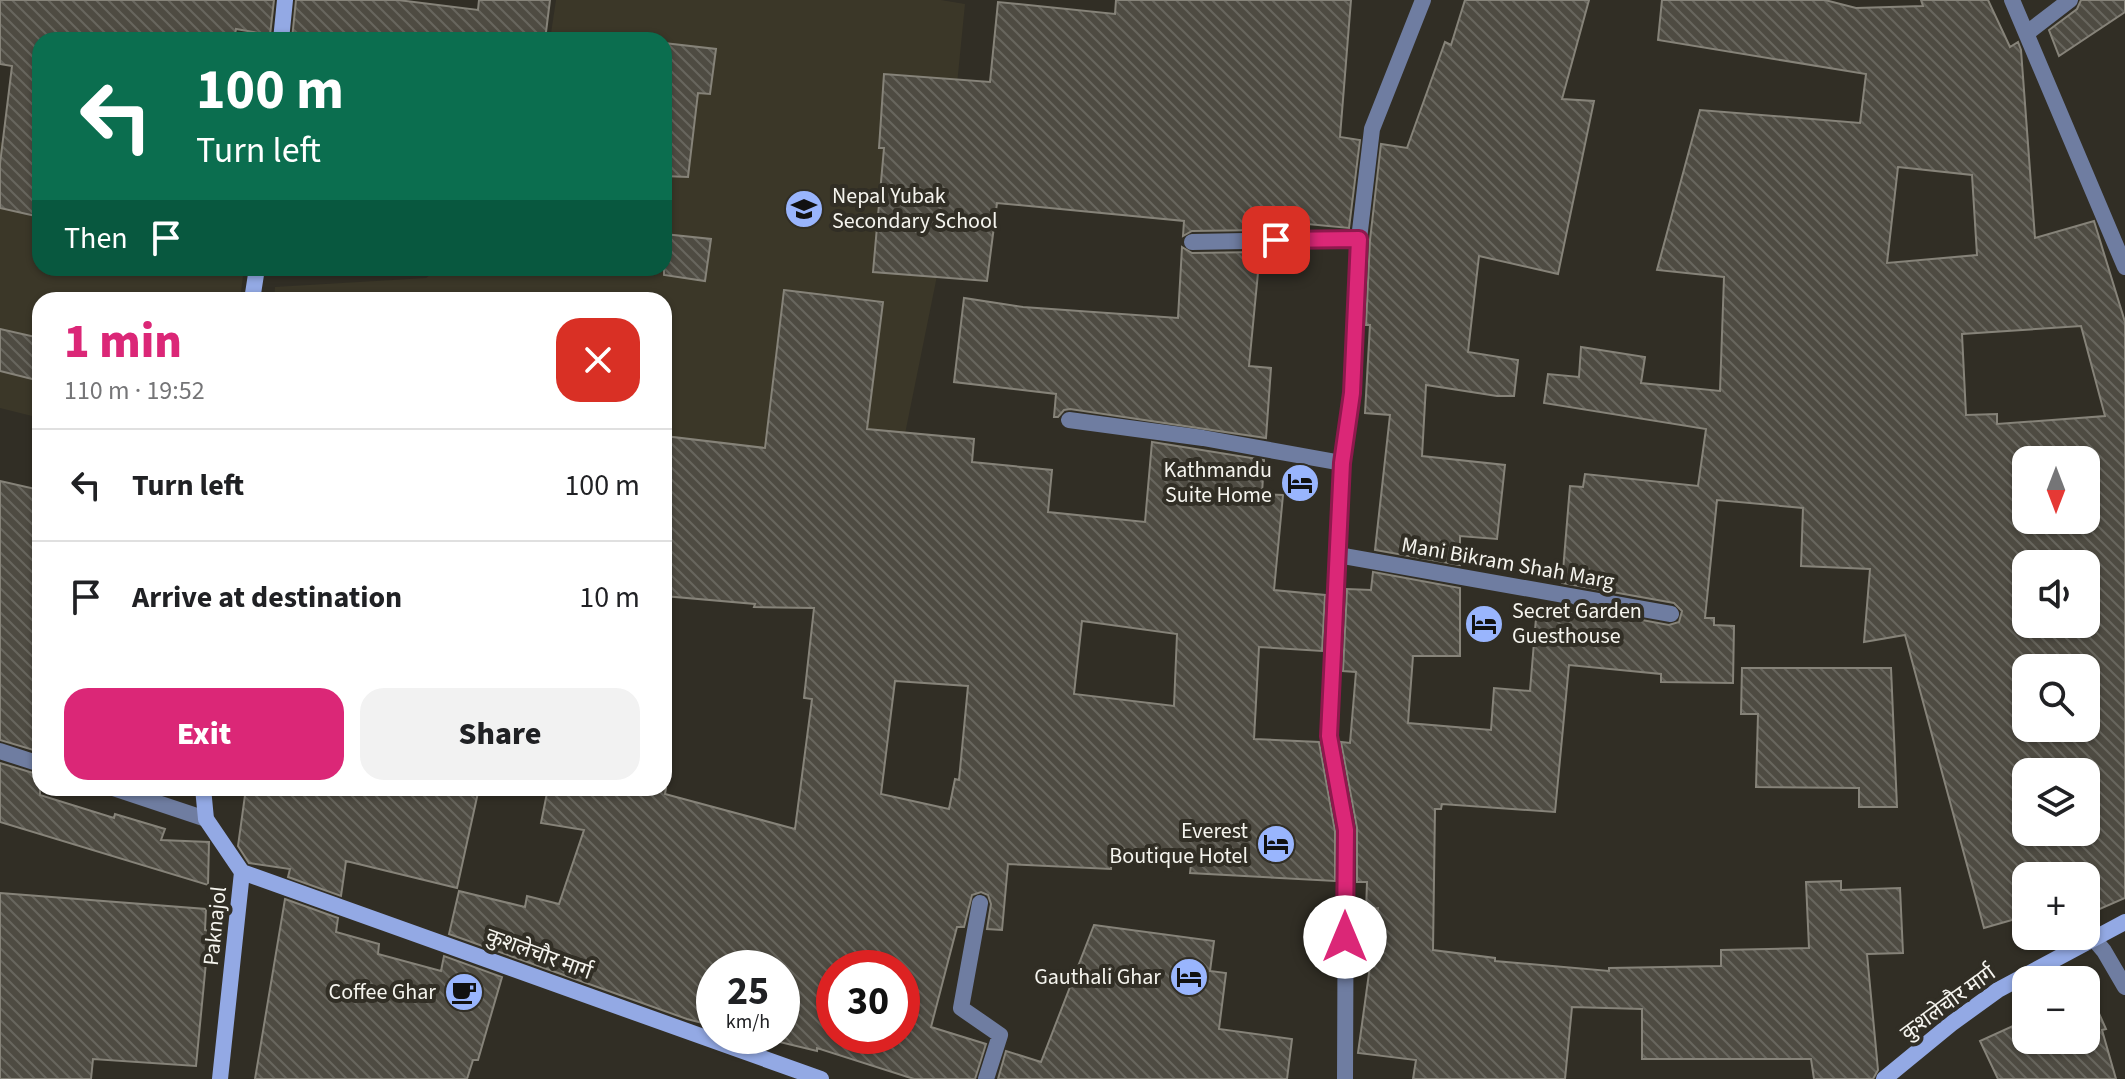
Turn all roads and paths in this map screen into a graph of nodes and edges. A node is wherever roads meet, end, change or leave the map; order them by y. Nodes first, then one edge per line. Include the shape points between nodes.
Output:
1 (285, 0) edge
2 (1423, 0) edge
3 (2012, 0) edge
4 (2070, 0) edge
5 (282, 32) edge
6 (2027, 33) junction
7 (1359, 239) junction
8 (1192, 242) dead end
9 (2125, 267) edge
10 (1069, 420) dead end
11 (1342, 463) junction
12 (1338, 555) junction
13 (1671, 614) dead end
14 (0, 751) edge
15 (32, 761) edge
16 (137, 796) edge
17 (204, 796) edge
18 (206, 819) junction
19 (242, 872) junction
20 (980, 903) dead end
21 (2125, 922) edge
22 (2100, 934) edge
23 (2100, 946) edge
24 (2071, 950) edge
25 (2125, 987) edge
26 (777, 1062) junction
27 (220, 1079) edge
28 (774, 1079) edge
29 (821, 1079) edge
30 (986, 1079) edge
31 (1345, 1079) edge
32 (1884, 1079) edge

1 - 5 street
2 - 7 street via 1372,129
3 - 6 street
4 - 6 street
6 - 9 street
7 - 8 street
7 - 11 street via 1352,393
10 - 11 street
11 - 12 street
12 - 13 street, Mani Bikram Shah Marg
12 - 31 street via 1329,736 1346,830
14 - 15 street
16 - 18 street
17 - 18 street, Paknajol
18 - 19 street, Paknajol
19 - 26 street, कुशलेचौर मार्ग
19 - 27 street, Paknajol
20 - 30 street via 961,1008 1000,1035
21 - 22 street, कुशलेचौर मार्ग
23 - 25 street
24 - 32 street, कुशलेचौर मार्ग via 1998,990
26 - 28 street
26 - 29 street, कुशलेचौर मार्ग

